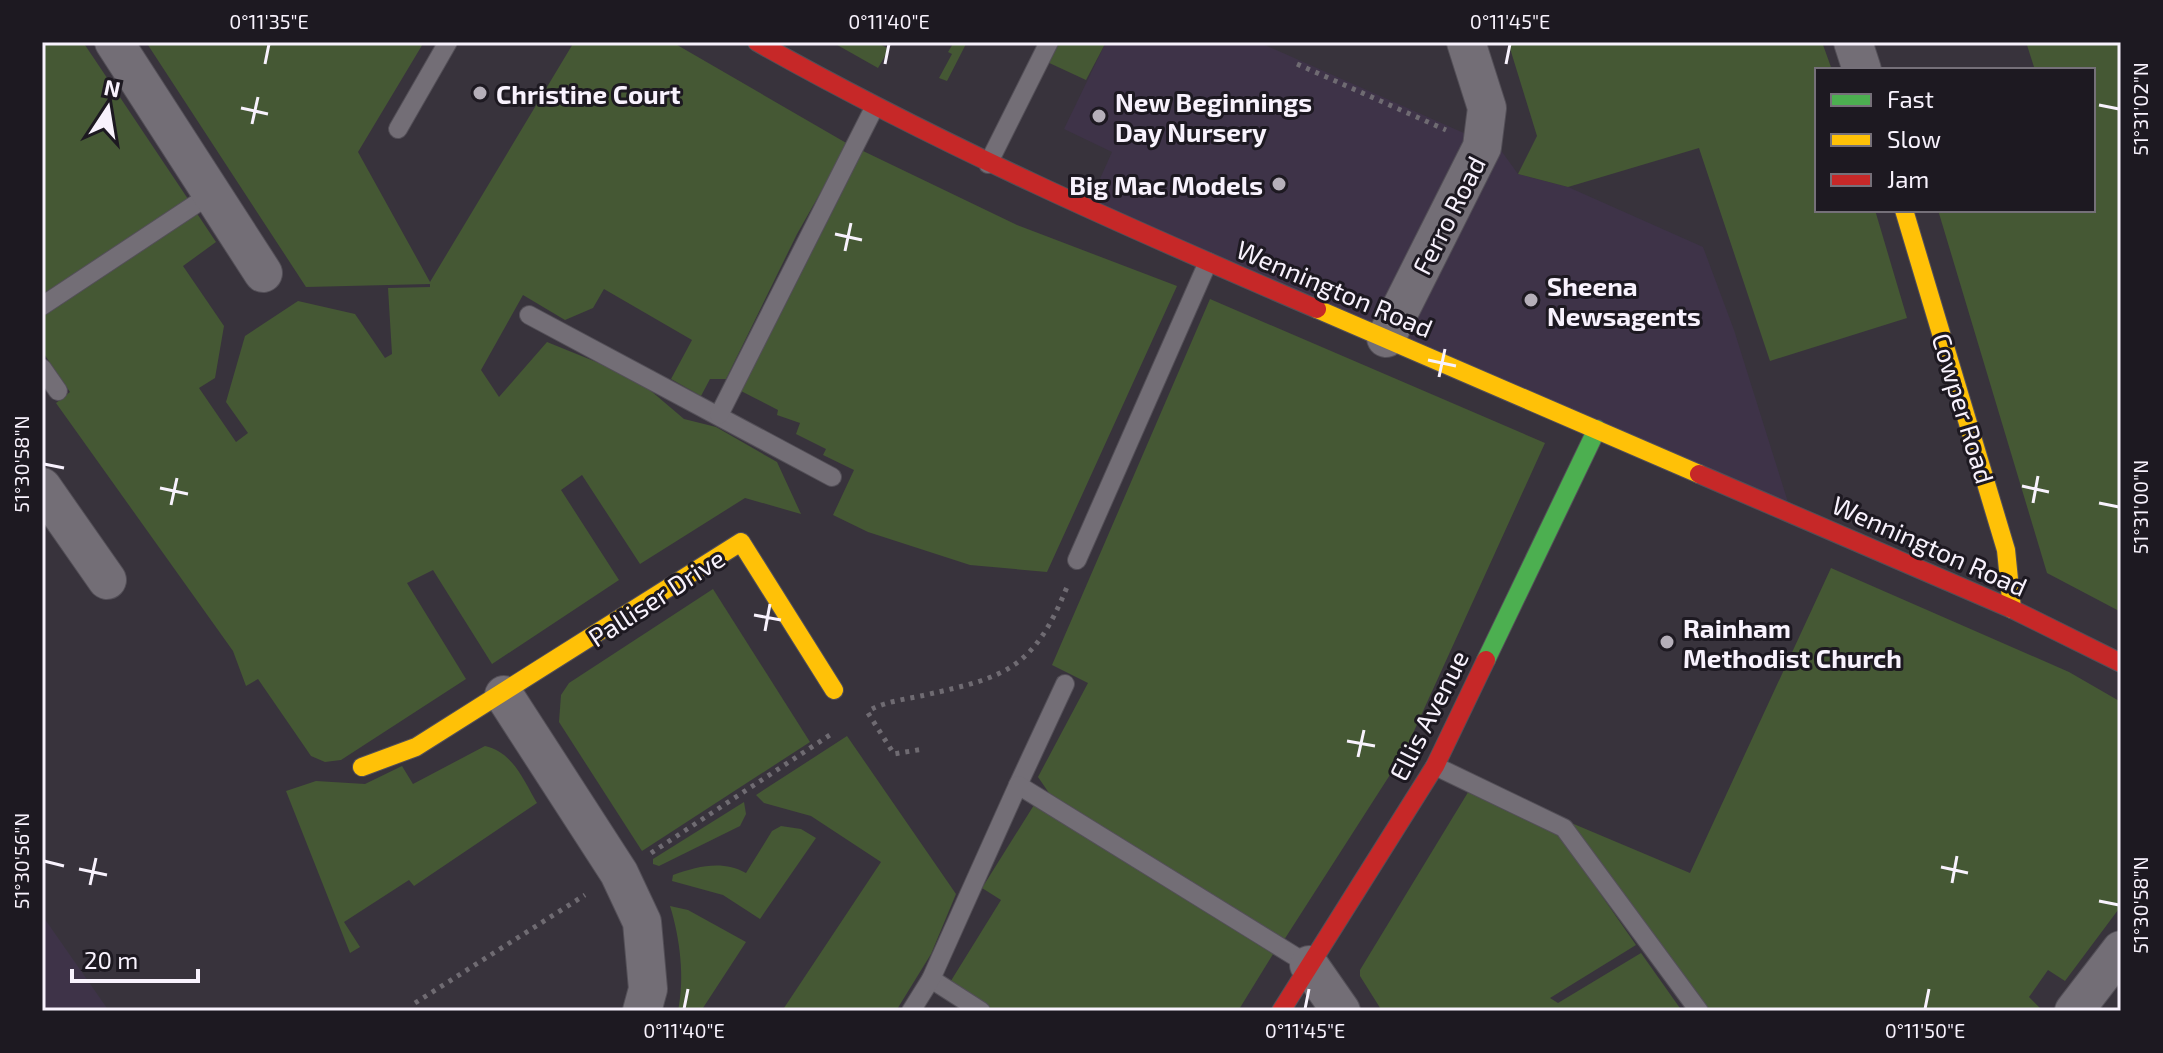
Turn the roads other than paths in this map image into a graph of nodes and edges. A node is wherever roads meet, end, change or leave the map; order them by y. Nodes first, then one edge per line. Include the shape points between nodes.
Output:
1 (114, 42) edge
2 (448, 42) edge
3 (757, 42) edge
4 (1049, 42) edge
5 (1466, 42) edge
6 (1853, 42) edge
7 (1861, 68) edge
8 (874, 108) junction
9 (398, 129) dead end
10 (988, 164) junction
11 (214, 192) junction
12 (1905, 212) edge
13 (1208, 262) junction
14 (263, 273) dead end
15 (42, 306) edge
16 (529, 315) dead end
17 (1386, 338) junction
18 (42, 368) edge
19 (58, 391) dead end
20 (719, 415) junction
21 (1597, 429) junction
22 (832, 477) dead end
23 (42, 487) edge
24 (1077, 560) road end
25 (107, 580) dead end
26 (2012, 609) junction
27 (2121, 663) edge
28 (1065, 684) dead end
29 (834, 690) dead end
30 (504, 695) junction
31 (1435, 766) junction
32 (362, 767) dead end
33 (1018, 785) junction
34 (2121, 950) edge
35 (1309, 965) junction
36 (931, 979) junction
37 (642, 1011) edge
38 (911, 1011) edge
39 (981, 1011) edge
40 (1281, 1011) edge
41 (1341, 1011) edge
42 (1699, 1011) edge
43 (2074, 1011) edge

1 - 11 street
2 - 9 lane
3 - 8 street, Wennington Road
4 - 10 lane
5 - 17 street, Ferro Road via 1487,108 1482,147
6 - 7 street
8 - 10 street, Wennington Road
8 - 20 lane
10 - 13 street, Wennington Road
11 - 14 street
11 - 15 lane
12 - 26 street, Cowper Road via 2006,550
13 - 17 street, Wennington Road
13 - 24 lane
16 - 20 lane
17 - 21 street, Wennington Road
18 - 19 lane
20 - 22 lane
21 - 26 street, Wennington Road
21 - 31 street, Ellis Avenue
23 - 25 street
26 - 27 street, Wennington Road
28 - 33 lane
29 - 30 street, Palliser Drive via 741,542
30 - 32 street, Palliser Drive via 416,747
30 - 37 street via 619,873 642,922 648,989
31 - 35 street, Ellis Avenue
31 - 42 lane via 1564,828
33 - 35 lane
33 - 36 lane
34 - 43 street
35 - 40 street, Ellis Avenue
35 - 41 street
36 - 38 lane
36 - 39 lane

